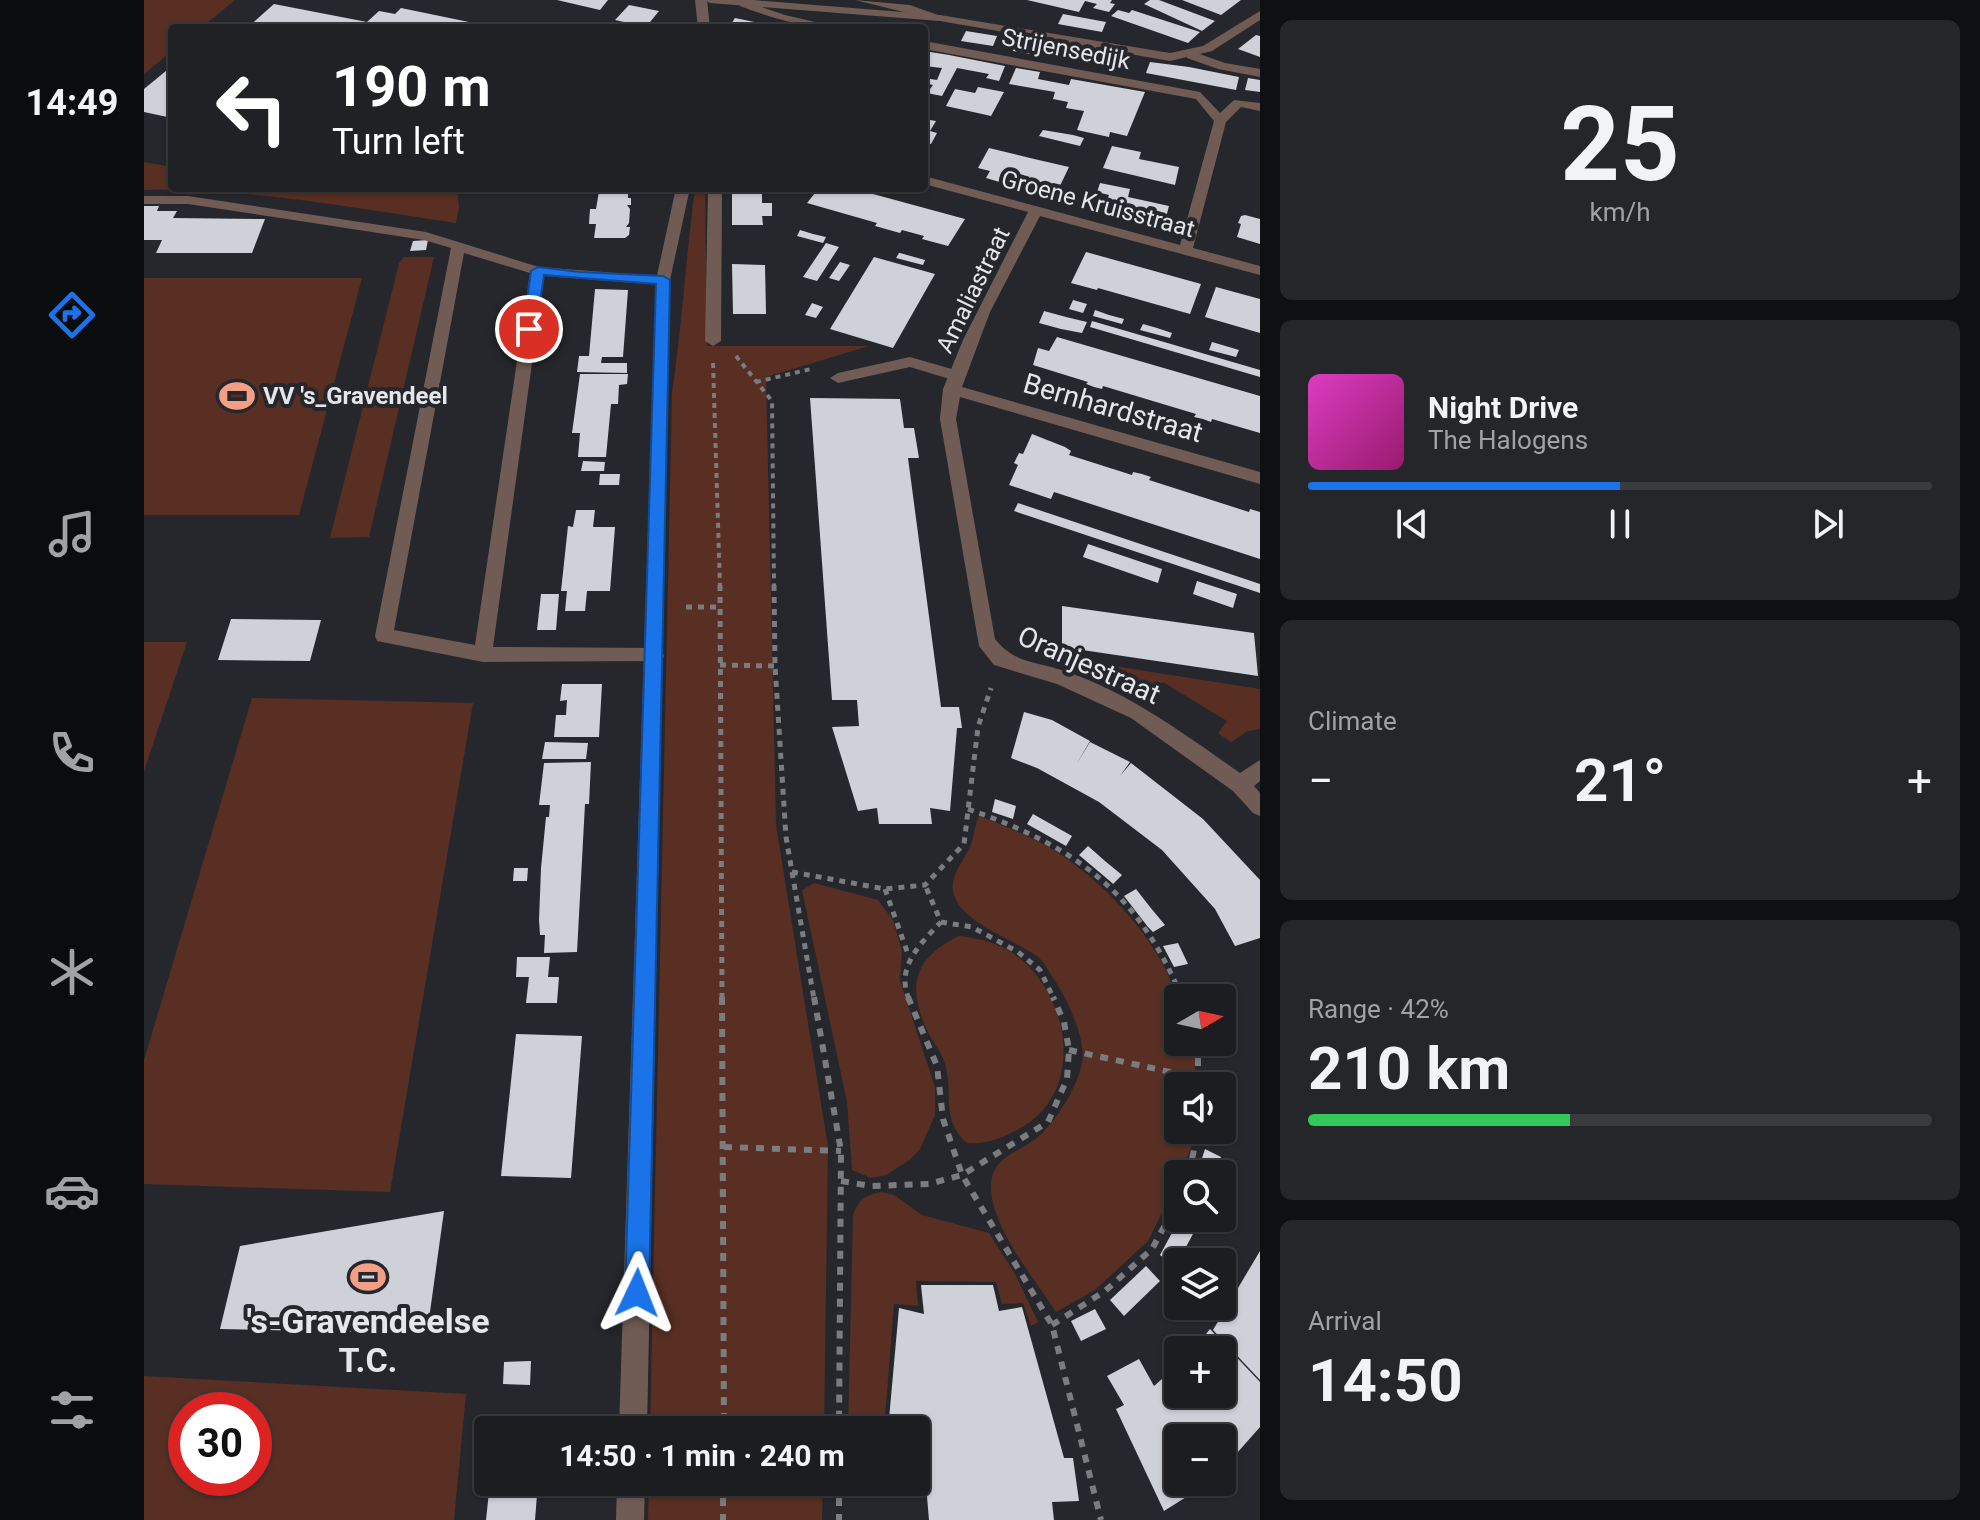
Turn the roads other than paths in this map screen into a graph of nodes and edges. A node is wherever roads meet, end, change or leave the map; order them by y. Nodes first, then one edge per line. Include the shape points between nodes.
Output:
1 (701, 0) edge
2 (710, 0) edge
3 (861, 0) edge
4 (744, 4) junction
5 (1260, 14) edge
6 (940, 18) junction
7 (704, 24) edge
8 (814, 24) edge
9 (928, 46) edge
10 (1191, 55) junction
11 (1260, 73) edge
12 (1260, 107) edge
13 (1220, 121) junction
14 (928, 181) edge
15 (682, 192) edge
16 (715, 192) edge
17 (144, 200) edge
18 (1036, 210) junction
19 (458, 248) junction
20 (1185, 251) junction
21 (538, 271) junction
22 (1260, 271) edge
23 (663, 280) junction
24 (713, 341) road end
25 (838, 378) dead end
26 (954, 383) junction
27 (1260, 478) edge
28 (483, 654) junction
29 (655, 656) junction
30 (1260, 769) edge
31 (1240, 785) junction
32 (1260, 807) edge
33 (633, 1416) edge
34 (631, 1496) edge
35 (630, 1520) edge

1 - 7 street
2 - 4 street
3 - 6 street
4 - 6 street
4 - 8 street
5 - 10 street via 1213,47
6 - 10 street via 1170,57
9 - 13 street, Strijensedijk via 1200,96
10 - 11 street
12 - 13 street via 1238,103
13 - 20 street
14 - 18 street, Groene Kruisstraat
15 - 23 street
16 - 24 street
17 - 19 street via 218,204 426,236
18 - 20 street, Groene Kruisstraat
18 - 26 street, Amaliastraat
19 - 21 street
19 - 28 street via 384,636
20 - 22 street, Groene Kruisstraat
21 - 23 street
21 - 28 street
23 - 29 street
25 - 26 street, Bernhardstraat via 910,362
26 - 27 street, Bernhardstraat
26 - 31 street, Oranjestraat via 948,419 986,641 1001,660 1062,678 1138,712
28 - 29 street
29 - 33 street
30 - 31 street
31 - 32 street, Oranjestraat
34 - 35 street

